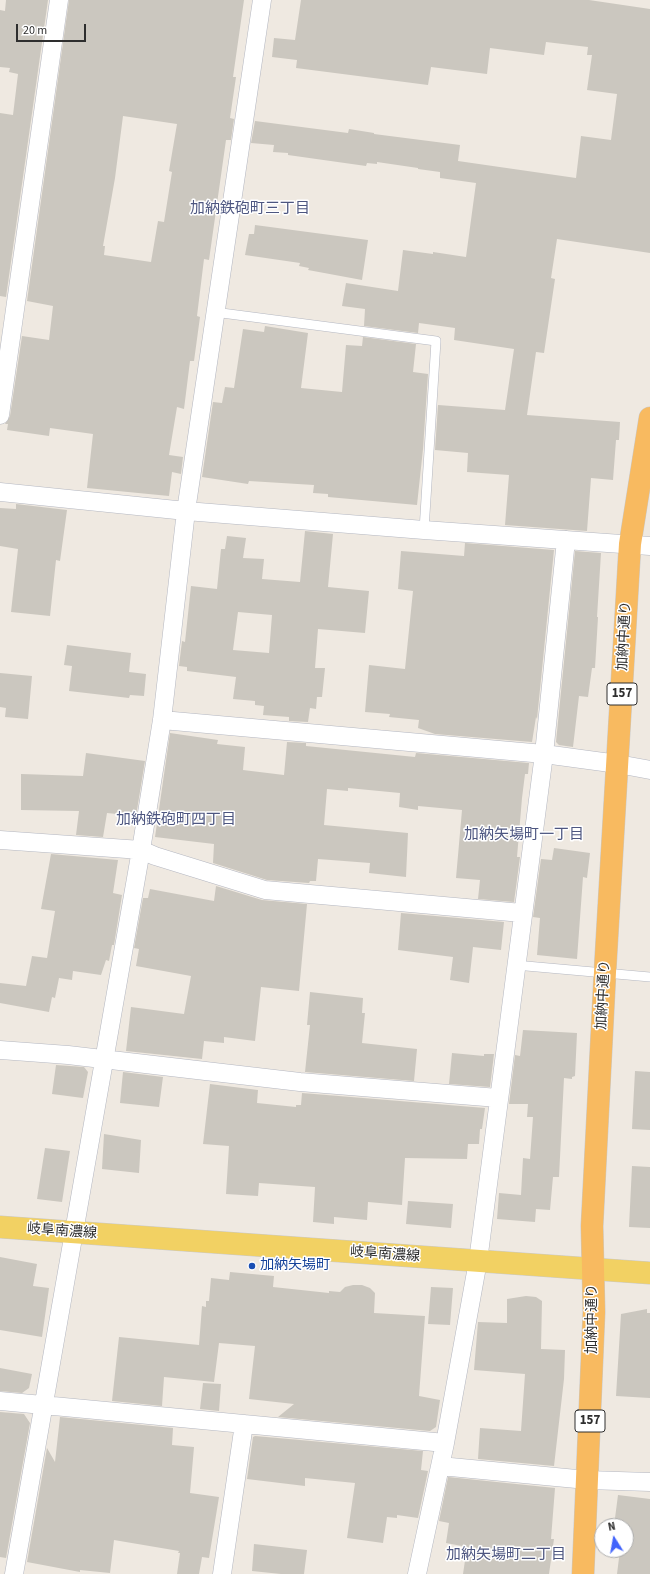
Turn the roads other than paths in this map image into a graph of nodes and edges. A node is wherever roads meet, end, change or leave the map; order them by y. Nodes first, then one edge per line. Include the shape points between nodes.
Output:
1 (59, 0) edge
2 (262, 0) edge
3 (214, 312) junction
4 (0, 415) edge
5 (650, 418) edge
6 (0, 492) edge
7 (186, 511) junction
8 (424, 530) junction
9 (566, 540) junction
10 (640, 545) edge
11 (162, 720) junction
12 (544, 754) junction
13 (618, 764) junction
14 (650, 770) edge
15 (0, 840) edge
16 (141, 850) junction
17 (522, 913) junction
18 (515, 965) junction
19 (605, 972) junction
20 (650, 977) edge
21 (0, 1050) edge
22 (104, 1060) junction
23 (498, 1098) junction
24 (0, 1227) edge
25 (73, 1233) junction
26 (478, 1261) junction
27 (592, 1268) junction
28 (650, 1273) edge
29 (0, 1401) edge
30 (43, 1405) junction
31 (244, 1424) junction
32 (445, 1443) junction
33 (440, 1466) junction
34 (587, 1480) junction
35 (650, 1482) edge
36 (14, 1574) edge
37 (222, 1574) edge
38 (417, 1574) edge
39 (583, 1574) edge

1 - 4 street
2 - 3 street
3 - 7 street
3 - 8 lane via 436,342
5 - 10 highway, 加納中通り / 157 via 633,518
6 - 7 street
7 - 8 street
7 - 11 street
8 - 9 street
9 - 10 street
9 - 12 street
10 - 13 highway, 加納中通り / 157
11 - 12 street
11 - 16 street
12 - 13 street
12 - 17 street
13 - 14 street
13 - 19 highway, 加納中通り / 157
15 - 16 street
16 - 17 street via 265,890
16 - 22 street
17 - 18 street
18 - 19 lane
18 - 23 street
19 - 20 lane
19 - 27 highway, 加納中通り / 157
21 - 22 street
22 - 23 street via 300,1082
22 - 25 street
23 - 26 street
24 - 25 main road, 岐阜南濃線
25 - 26 main road, 岐阜南濃線
25 - 30 street
26 - 27 main road, 岐阜南濃線
26 - 32 street
27 - 28 main road, 岐阜南濃線
27 - 34 highway, 加納中通り / 157 via 594,1312
29 - 30 street
30 - 31 street
30 - 36 street
31 - 32 street
31 - 37 street
32 - 33 street
33 - 34 street
33 - 38 street
34 - 35 street
34 - 39 highway, 加納中通り / 157

